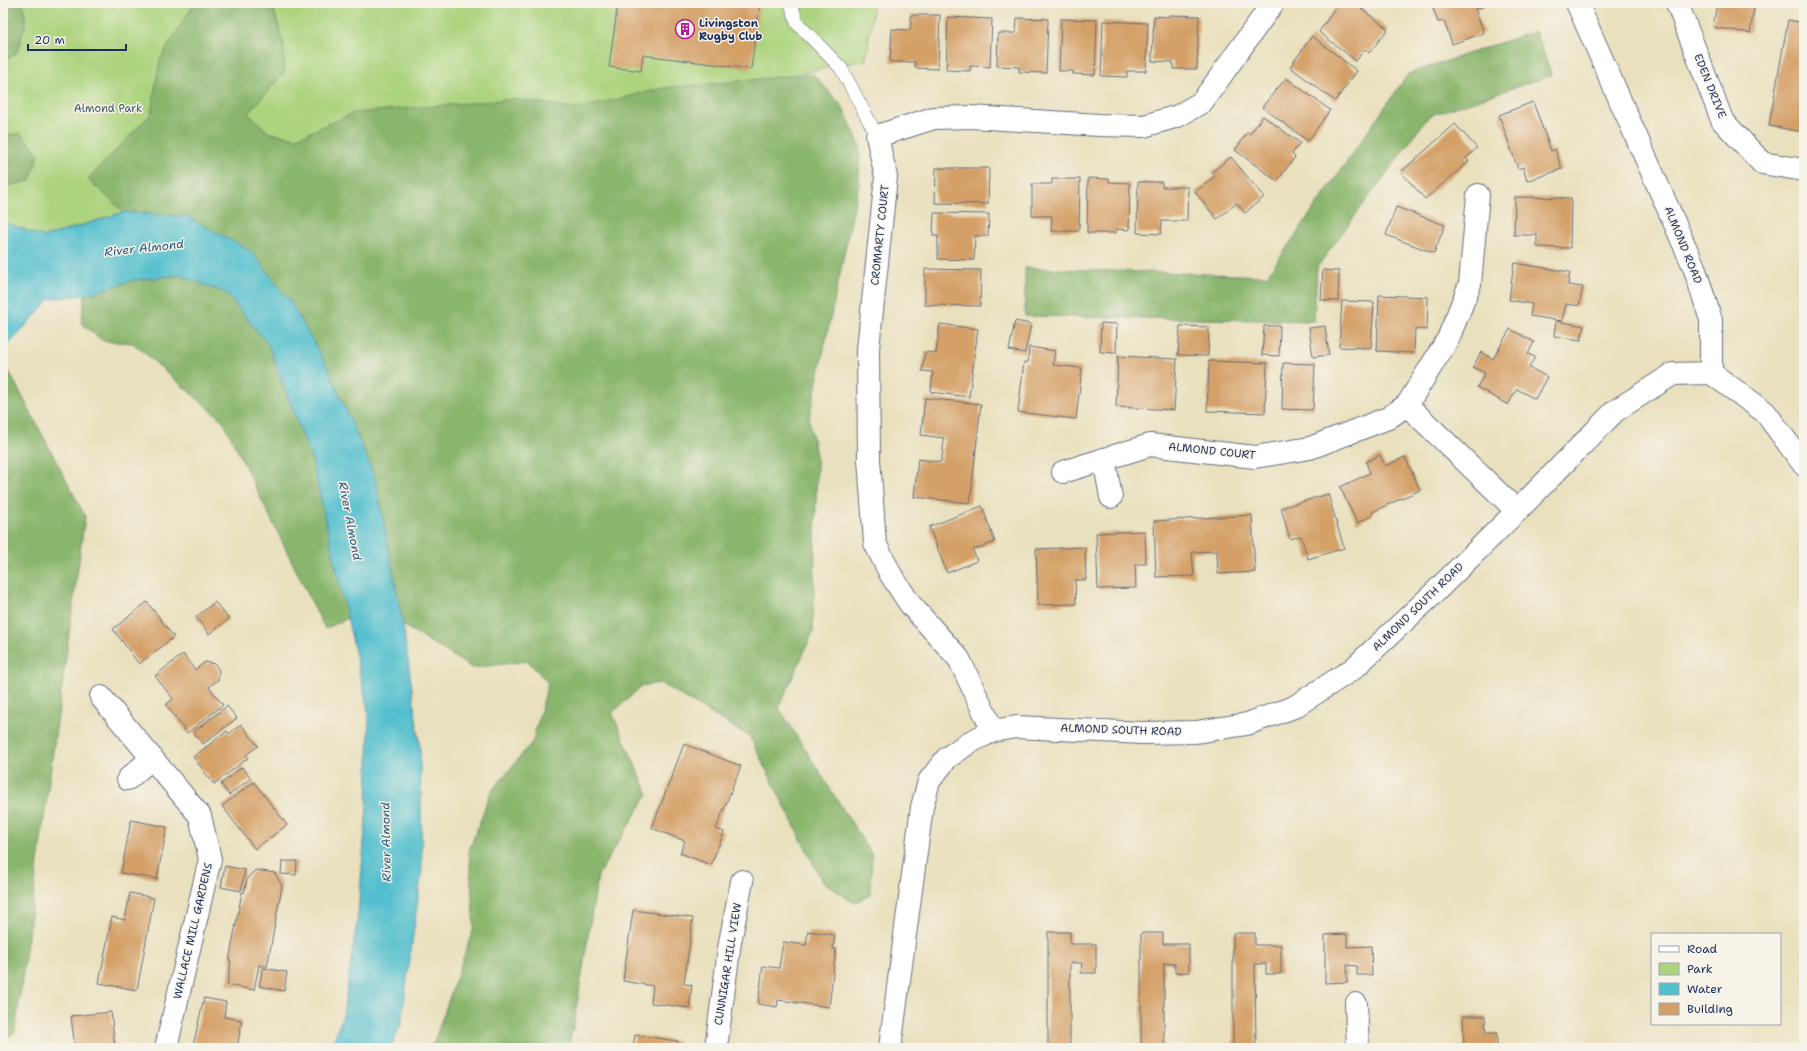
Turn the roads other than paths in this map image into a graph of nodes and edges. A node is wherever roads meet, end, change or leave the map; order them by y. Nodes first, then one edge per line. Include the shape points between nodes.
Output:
1 (791, 3) edge
2 (1274, 3) edge
3 (1577, 3) edge
4 (1677, 3) edge
5 (878, 136) junction
6 (1804, 170) edge
7 (1478, 194) dead end
8 (1711, 373) junction
9 (1407, 405) junction
10 (1104, 459) junction
11 (1804, 465) edge
12 (1063, 472) dead end
13 (1111, 498) dead end
14 (1517, 511) junction
15 (100, 697) dead end
16 (993, 731) junction
17 (152, 758) junction
18 (128, 779) dead end
19 (742, 881) dead end
20 (1356, 1004) dead end
21 (166, 1048) edge
22 (716, 1048) edge
23 (890, 1048) edge
24 (1358, 1048) edge

1 - 5 lane via 797,23 841,68
2 - 5 street via 1202,102 1178,116 1144,126 1099,126 971,117 934,118
3 - 8 street, ALMOND ROAD via 1694,267 1711,320
4 - 6 street, EDEN DRIVE via 1722,120 1762,163
5 - 16 street, CROMARTY COURT via 886,177 868,349 869,459 875,543 891,575 910,604 959,659
7 - 9 street, ALMOND COURT via 1470,284 1448,340
8 - 11 street via 1765,412
8 - 14 street, ALMOND SOUTH ROAD via 1673,374 1615,411
9 - 10 street, ALMOND COURT via 1388,418 1310,448 1255,457 1150,445
9 - 14 street
10 - 12 street, ALMOND COURT
10 - 13 street
14 - 16 street, ALMOND SOUTH ROAD via 1353,669 1294,707 1247,724 1196,732 1143,733 1016,727
15 - 17 street, WALLACE MILL GARDENS
16 - 23 street, ALMOND SOUTH ROAD via 970,742 947,758 929,781 922,807
17 - 18 street
17 - 21 street, WALLACE MILL GARDENS via 200,816 210,859
19 - 22 street, CUNNIGAR HILL VIEW via 730,942
20 - 24 street

